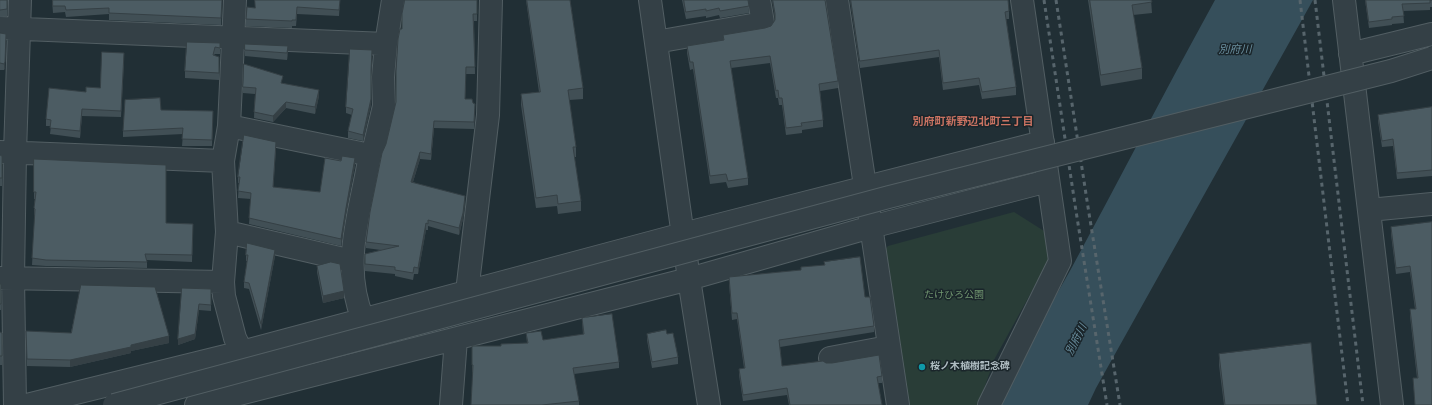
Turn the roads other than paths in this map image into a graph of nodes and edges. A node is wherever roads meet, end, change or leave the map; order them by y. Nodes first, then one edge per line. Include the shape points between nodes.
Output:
1 (20, 0) edge
2 (235, 0) edge
3 (393, 0) edge
4 (492, 0) edge
5 (650, 0) edge
6 (759, 0) edge
7 (837, 0) edge
8 (1022, 0) edge
9 (1344, 0) edge
10 (9, 29) edge
11 (1432, 34) edge
12 (233, 37) junction
13 (656, 42) junction
14 (386, 44) junction
15 (1350, 54) junction
16 (1432, 58) edge
17 (229, 126) junction
18 (1043, 142) junction
19 (7, 152) edge
20 (370, 155) junction
21 (223, 161) junction
22 (1048, 181) junction
23 (865, 188) junction
24 (1432, 204) edge
25 (1369, 210) junction
26 (871, 227) junction
27 (227, 232) junction
28 (683, 234) junction
29 (352, 261) junction
30 (6, 278) edge
31 (688, 279) junction
32 (223, 282) junction
33 (467, 292) junction
34 (363, 319) junction
35 (456, 339) junction
36 (888, 347) junction
37 (242, 352) junction
38 (830, 358) dead end
39 (255, 398) edge
40 (15, 405) edge
41 (27, 405) edge
42 (114, 405) edge
43 (196, 405) edge
44 (451, 405) edge
45 (708, 405) edge
46 (898, 405) edge
47 (989, 405) edge
48 (1392, 405) edge

1 - 10 street
2 - 12 street
3 - 14 street
4 - 33 street via 488,115
5 - 13 street
6 - 13 street via 763,24
7 - 23 street
8 - 18 street
9 - 15 street
10 - 12 street
10 - 19 street
11 - 15 street
12 - 14 street
12 - 17 street
13 - 28 street
14 - 20 street via 384,106
15 - 25 street
16 - 42 street, bridge via 1391,71 882,199
17 - 20 street
17 - 21 street
18 - 22 street
18 - 23 street
19 - 21 street
19 - 30 street
20 - 29 street
21 - 27 street
22 - 26 street
22 - 47 street via 1060,261
23 - 26 street
23 - 28 street
24 - 25 street
25 - 48 street
26 - 31 street
26 - 36 street
27 - 29 street
27 - 32 street
28 - 31 street
28 - 33 street
29 - 34 street via 352,279
30 - 32 street
30 - 40 street
31 - 35 street
31 - 45 street
32 - 37 street via 235,338
33 - 34 street
34 - 37 street
35 - 39 street
35 - 44 street
36 - 38 street
36 - 46 street
37 - 41 street
39 - 43 street

